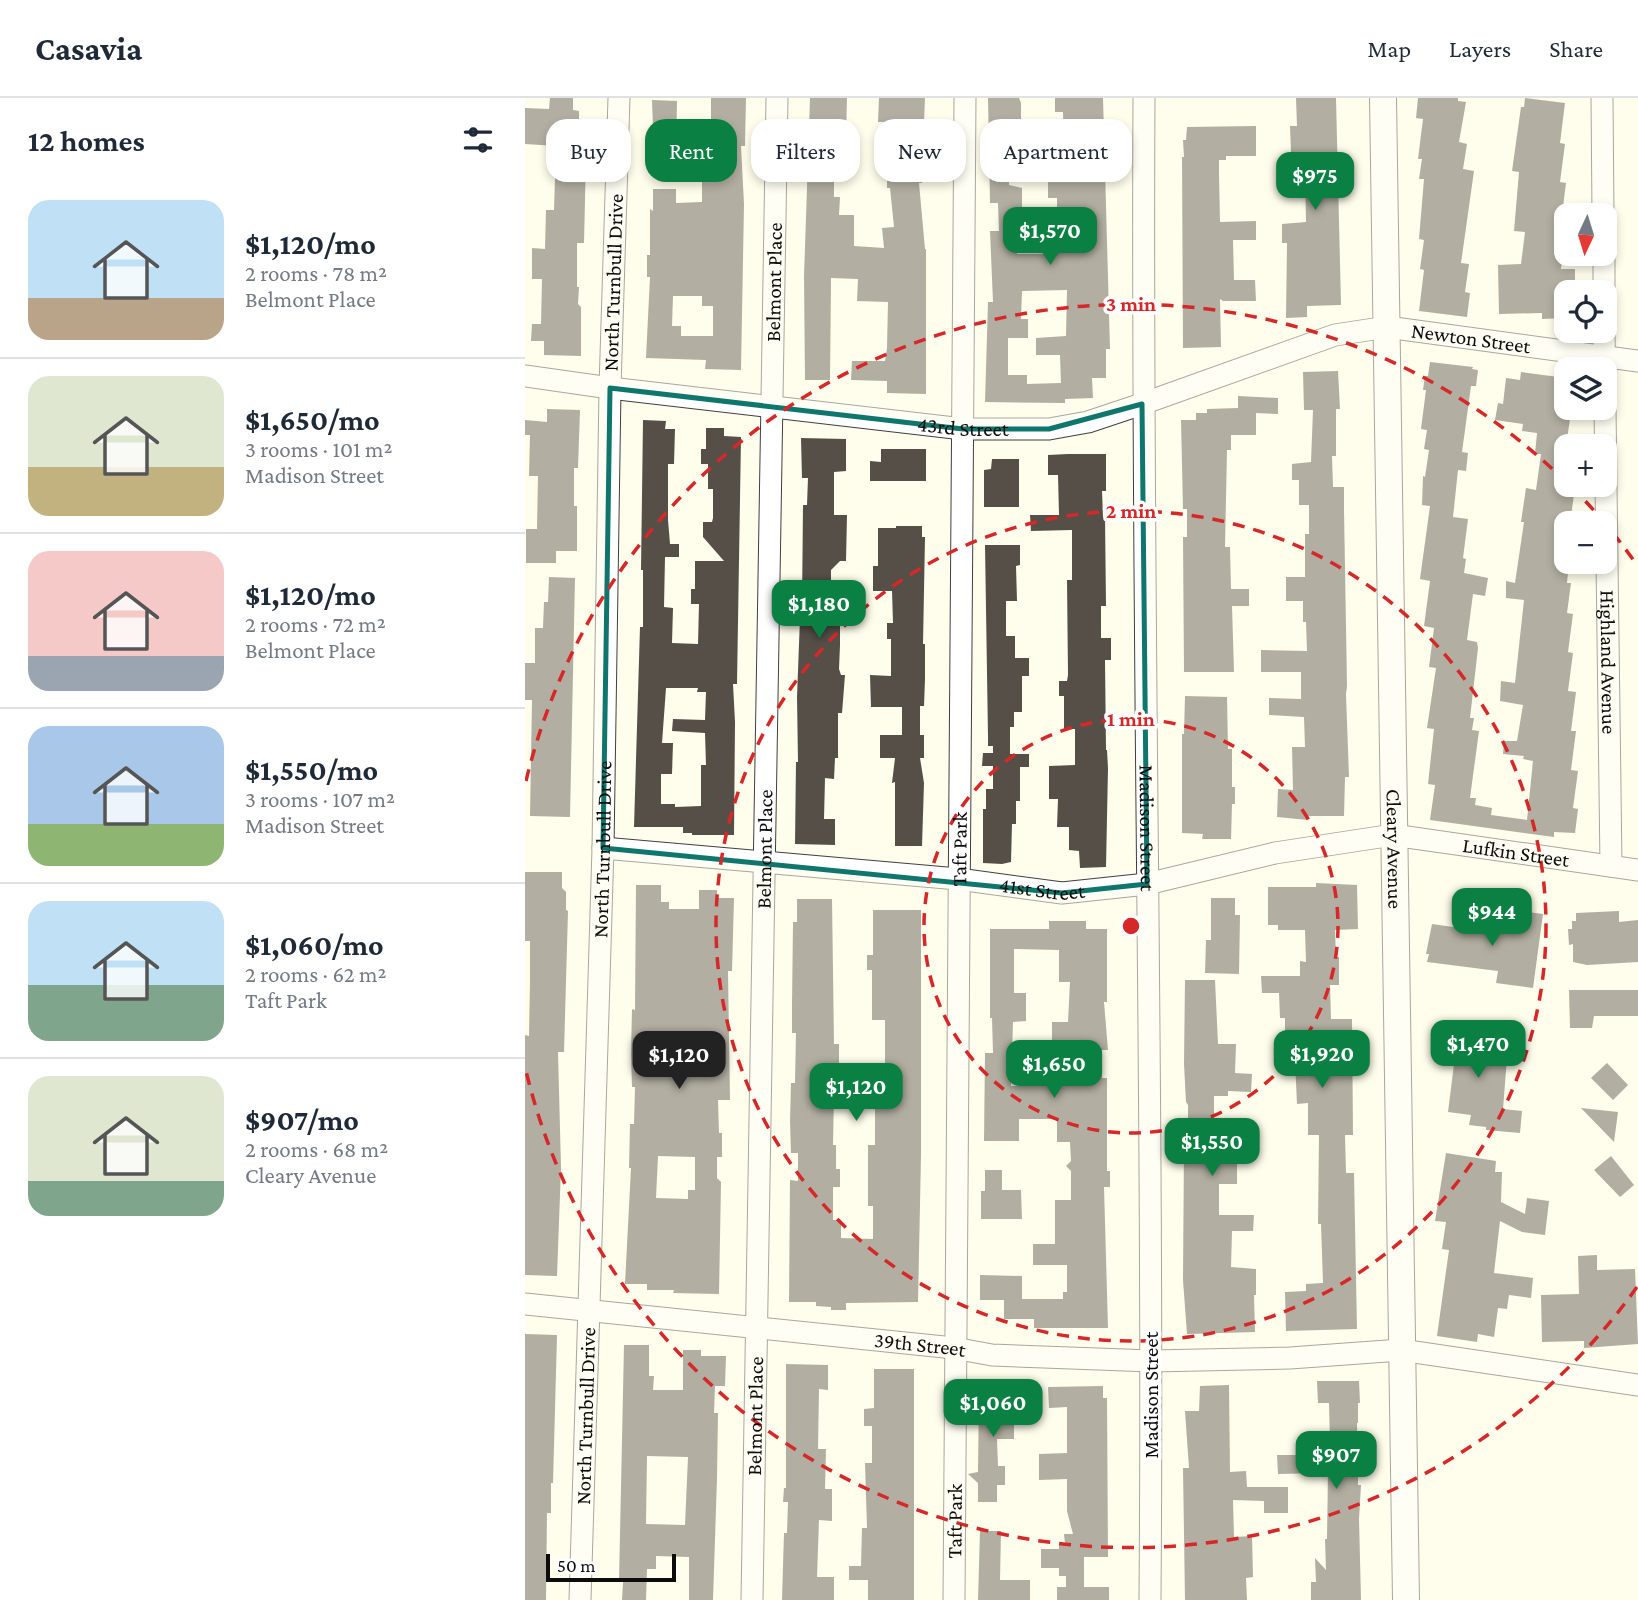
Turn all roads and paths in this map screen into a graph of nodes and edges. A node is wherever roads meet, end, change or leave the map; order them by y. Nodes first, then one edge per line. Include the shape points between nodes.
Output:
1 (619, 98) edge
2 (777, 98) edge
3 (965, 98) edge
4 (1144, 98) edge
5 (1383, 98) edge
6 (1602, 98) edge
7 (1603, 203) edge
8 (1387, 327) junction
9 (1604, 343) edge
10 (1605, 356) junction
11 (1638, 361) edge
12 (525, 376) edge
13 (610, 388) junction
14 (1142, 404) junction
15 (771, 407) junction
16 (963, 429) junction
17 (1393, 835) junction
18 (603, 848) junction
19 (764, 861) junction
20 (1611, 866) junction
21 (1638, 870) edge
22 (958, 879) junction
23 (1147, 884) junction
24 (525, 1304) edge
25 (589, 1310) junction
26 (757, 1328) junction
27 (954, 1349) junction
28 (1401, 1350) junction
29 (1152, 1361) junction
30 (1638, 1385) edge
31 (580, 1600) edge
32 (751, 1600) edge
33 (954, 1600) edge
34 (1150, 1600) edge
35 (1406, 1600) edge

1 - 13 street, North Turnbull Drive
2 - 15 street, Belmont Place
3 - 16 street, Taft Park
4 - 14 street, Madison Street
5 - 8 street, Cleary Avenue
6 - 7 street
8 - 10 street, Newton Street
8 - 14 street, 43rd Street via 1335,335
8 - 17 street, Cleary Avenue
9 - 10 street, Highland Avenue
10 - 11 street, Newton Street
10 - 20 street, Highland Avenue
12 - 13 street, 43rd Street
13 - 15 street, 43rd Street
13 - 18 street, North Turnbull Drive
14 - 16 street, 43rd Street via 1049,429
14 - 23 street, Madison Street
15 - 16 street, 43rd Street
15 - 19 street, Belmont Place
16 - 22 street, Taft Park
17 - 20 street, Lufkin Street
17 - 23 street, 41st Street via 1275,853
17 - 28 street, Cleary Avenue
18 - 19 street, 41st Street
18 - 25 street, North Turnbull Drive
19 - 22 street, 41st Street
19 - 26 street, Belmont Place
20 - 21 street, Lufkin Street
22 - 23 street, 41st Street via 1062,893
22 - 27 street, Taft Park
23 - 29 street, Madison Street
24 - 25 street, 39th Street
25 - 26 street, 39th Street
25 - 31 street, North Turnbull Drive
26 - 27 street, 39th Street
26 - 32 street, Belmont Place
27 - 29 street, 39th Street via 992,1355
27 - 33 street, Taft Park
28 - 29 street, 39th Street
28 - 30 street, 39th Street
28 - 35 street, Cleary Avenue
29 - 34 street, Madison Street

